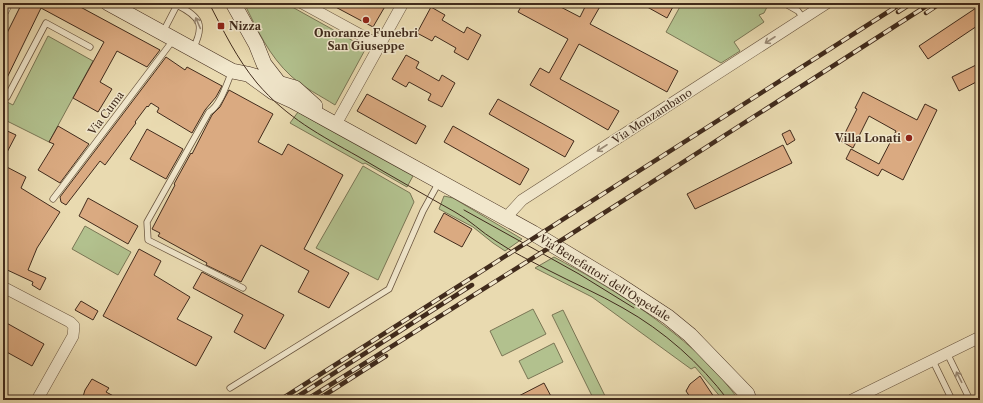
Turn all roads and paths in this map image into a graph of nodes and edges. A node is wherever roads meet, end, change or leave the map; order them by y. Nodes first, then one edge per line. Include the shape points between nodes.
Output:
1 (7, 3) edge
2 (108, 3) edge
3 (233, 3) edge
4 (302, 3) edge
5 (403, 3) edge
6 (784, 3) edge
7 (827, 3) edge
8 (3, 12) edge
9 (803, 18) junction
10 (168, 36) junction
11 (256, 44) junction
12 (379, 45) junction
13 (90, 47) dead end
14 (192, 49) junction
15 (232, 71) junction
16 (251, 76) junction
17 (278, 83) junction
18 (294, 94) junction
19 (3, 95) edge
20 (336, 124) junction
21 (440, 182) junction
22 (53, 200) dead end
23 (507, 219) junction
24 (3, 287) edge
25 (243, 288) dead end
26 (980, 337) edge
27 (947, 353) junction
28 (933, 361) junction
29 (230, 388) dead end
30 (751, 398) edge
31 (37, 400) edge
32 (852, 400) edge
33 (952, 400) edge
34 (969, 400) edge

1 - 8 street
2 - 10 main road
3 - 11 main road
4 - 12 street
5 - 12 street
6 - 9 lane via 798,11
7 - 9 street, Via Monzambano
9 -> 23 street, Via Monzambano via 522,200
10 - 14 main road
14 -> 10 lane, Via Cuma via 200,30 199,23 188,10 177,5
10 - 22 lane, Via Cuma
11 - 15 main road via 250,64
11 - 17 main road via 264,64
11 - 18 main road
12 - 20 street
13 - 19 lane via 46,23 7,97
14 - 15 main road
15 - 16 main road
15 - 25 lane via 214,109 209,112 147,222 148,240
16 - 17 main road
16 - 18 main road via 273,92
17 - 18 main road
18 - 20 main road, Via Benefattori dell'Ospedale
20 - 21 main road, Via Benefattori dell'Ospedale
21 - 23 main road, Via Benefattori dell'Ospedale
21 - 29 lane via 423,211 389,289
23 - 30 main road, Via Benefattori dell'Ospedale via 616,283 668,317 690,335
24 - 31 street via 74,326 74,336
26 - 27 street
27 - 28 street
34 -> 27 lane
28 - 32 street
28 - 33 lane

